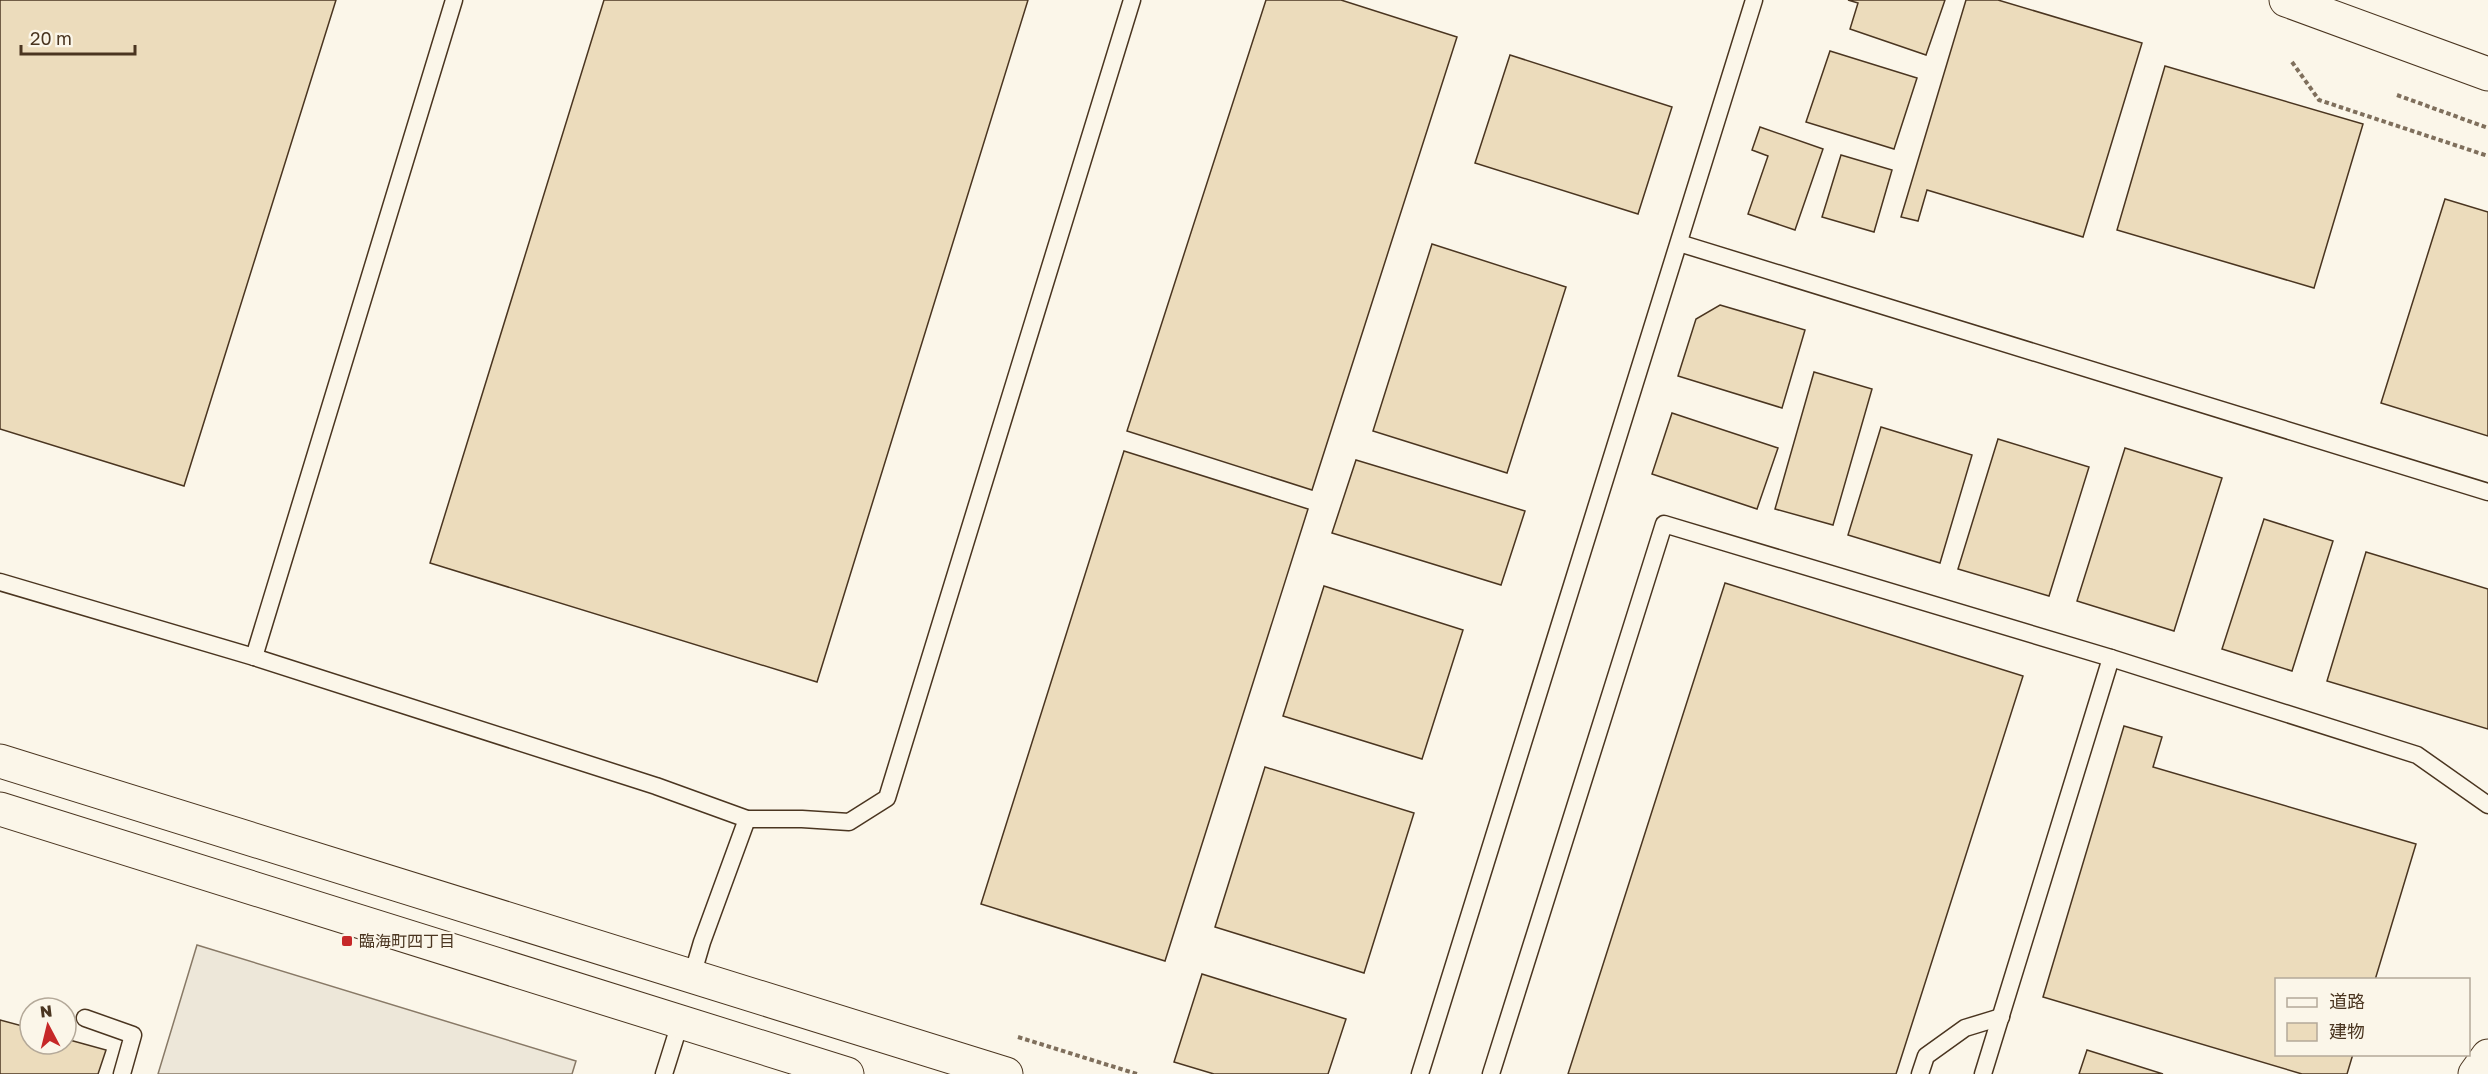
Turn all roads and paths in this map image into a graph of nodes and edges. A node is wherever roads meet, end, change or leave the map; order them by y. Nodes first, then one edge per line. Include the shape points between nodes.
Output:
1 (454, 0) edge
2 (1132, 0) edge
3 (1754, 0) edge
4 (2286, 0) edge
5 (2292, 62) dead end
6 (2488, 74) edge
7 (2397, 95) dead end
8 (2488, 128) edge
9 (2488, 156) edge
10 (1678, 243) junction
11 (2488, 492) edge
12 (0, 582) edge
13 (254, 657) junction
14 (2111, 658) junction
15 (0, 761) edge
16 (2488, 805) edge
17 (0, 809) edge
18 (747, 819) junction
19 (692, 976) junction
20 (2001, 1017) junction
21 (85, 1018) dead end
22 (680, 1023) junction
23 (2488, 1056) edge
24 (122, 1074) edge
25 (664, 1074) edge
26 (846, 1074) edge
27 (1006, 1074) edge
28 (1420, 1074) edge
29 (1491, 1074) edge
30 (1920, 1074) edge
31 (1983, 1074) edge
32 (2475, 1074) edge

1 - 13 lane
2 - 18 lane via 887,798 849,822
3 - 10 lane
4 - 6 street
5 - 9 path via 2319,100
7 - 8 path
10 - 11 lane
10 - 28 lane
12 - 13 lane
13 - 18 lane
14 - 16 lane via 2417,755
14 - 20 lane
14 - 29 lane via 1664,524
15 - 19 street
17 - 22 street
18 - 19 lane
19 - 22 street
19 - 27 street
20 - 30 lane via 1965,1028 1926,1056
20 - 31 lane
21 - 24 lane via 133,1035
22 - 25 lane
22 - 26 street
23 - 32 street

